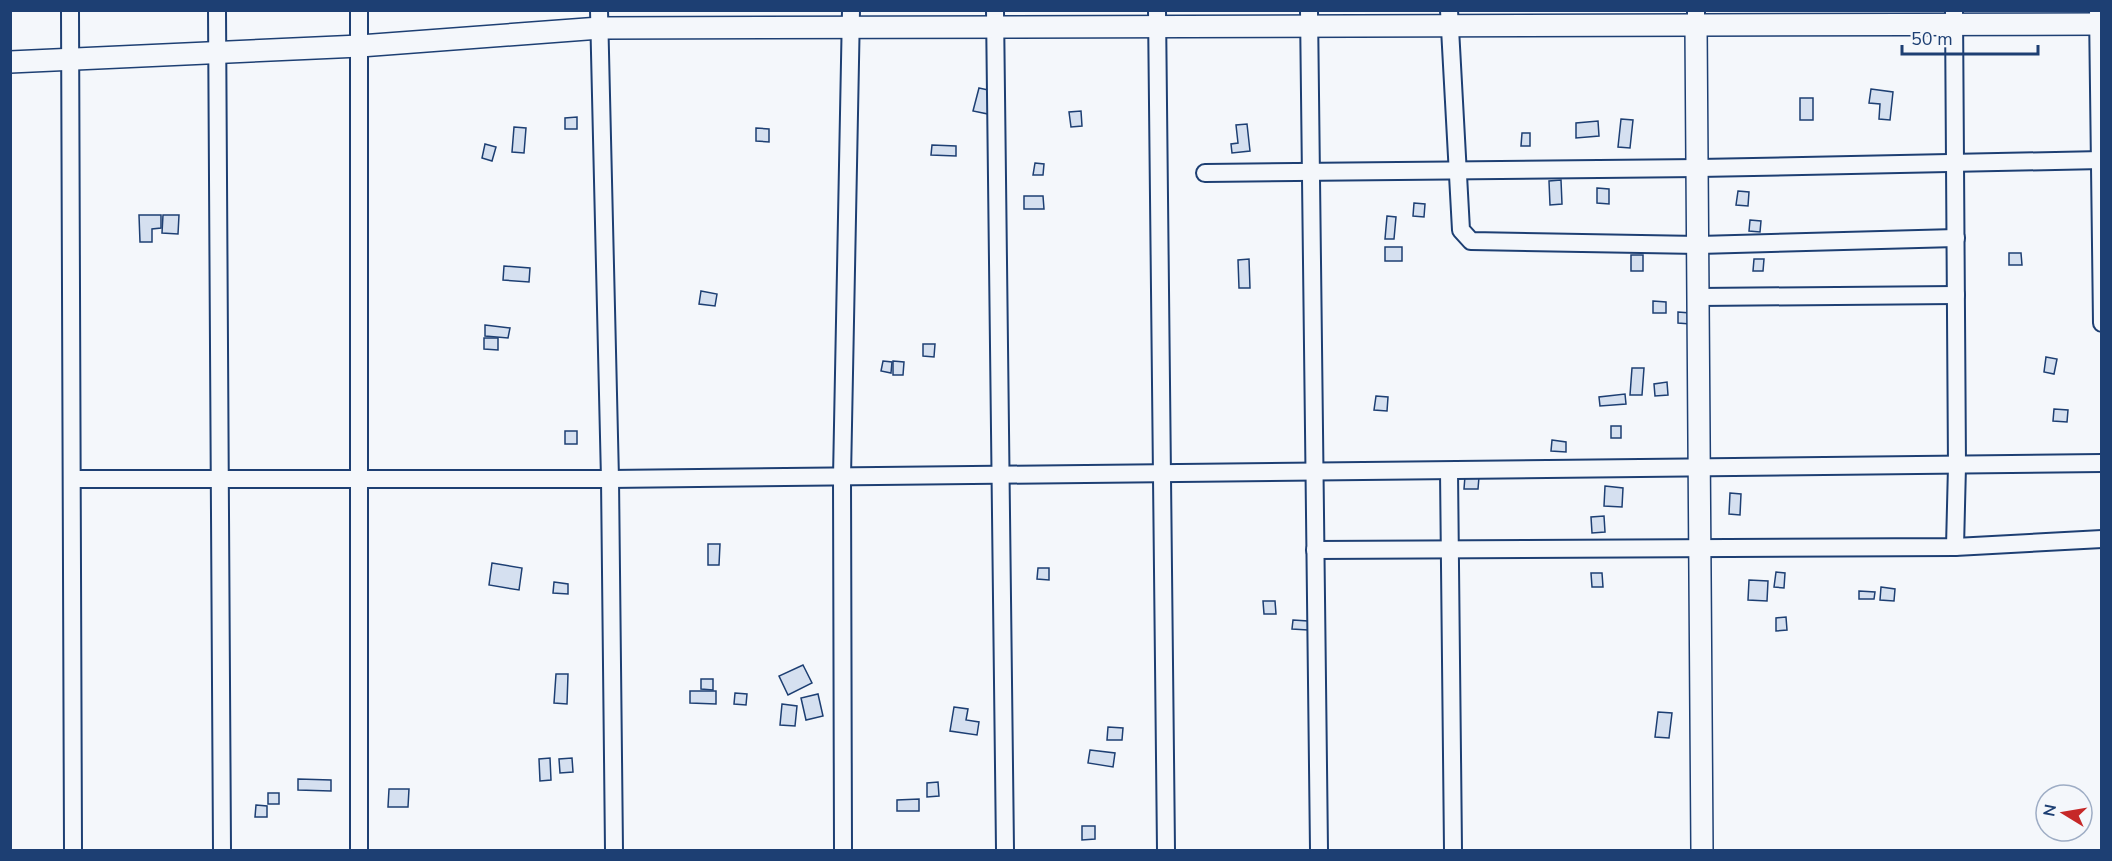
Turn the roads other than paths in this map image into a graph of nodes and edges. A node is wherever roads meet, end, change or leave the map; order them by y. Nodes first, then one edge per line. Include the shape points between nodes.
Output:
1 (70, 10) edge
2 (217, 10) edge
3 (359, 10) edge
4 (1157, 18) edge
5 (1310, 18) edge
6 (1449, 18) edge
7 (1667, 18) edge
8 (1696, 18) edge
9 (1954, 18) edge
10 (599, 19) edge
11 (850, 19) edge
12 (995, 19) edge
13 (2099, 19) edge
14 (360, 46) junction
15 (218, 53) junction
16 (72, 59) junction
17 (10, 62) edge
18 (2101, 160) edge
19 (1955, 163) junction
20 (1699, 168) junction
21 (1456, 169) junction
22 (1312, 171) junction
23 (1205, 173) dead end
24 (1956, 238) junction
25 (1699, 245) junction
26 (1956, 295) junction
27 (1699, 297) junction
28 (2102, 323) edge
29 (2102, 463) edge
30 (1957, 466) junction
31 (1701, 468) junction
32 (1314, 471) junction
33 (1449, 471) junction
34 (1163, 472) junction
35 (1002, 473) junction
36 (842, 477) junction
37 (73, 479) junction
38 (358, 479) junction
39 (610, 479) junction
40 (220, 480) junction
41 (2102, 539) edge
42 (1955, 547) junction
43 (1701, 548) junction
44 (1449, 549) junction
45 (1315, 550) junction
46 (73, 850) edge
47 (222, 850) edge
48 (359, 850) edge
49 (614, 850) edge
50 (843, 850) edge
51 (1005, 850) edge
52 (1166, 850) edge
53 (1318, 850) edge
54 (1453, 850) edge
55 (1702, 850) edge

1 - 16 street
2 - 15 street
3 - 14 street
4 - 5 street
4 - 12 street
4 - 34 street
5 - 6 street
5 - 22 street
6 - 7 street
6 - 21 street
7 - 8 street
8 - 9 street
8 - 20 street
9 - 13 street
9 - 19 street
10 - 11 street
10 - 14 street
10 - 39 street
11 - 12 street
11 - 36 street
12 - 35 street
13 - 18 street
14 - 15 street
14 - 38 street
15 - 16 street
15 - 40 street
16 - 17 street
16 - 37 street
18 - 19 street
18 - 28 street
19 - 20 street
19 - 24 street
20 - 21 street
20 - 25 street
21 - 22 street
21 - 25 street via 1461,230 1471,241
22 - 23 street
22 - 32 street
24 - 25 street
24 - 26 street
25 - 27 street
26 - 27 street
26 - 30 street
27 - 31 street
29 - 30 street
30 - 31 street
30 - 42 street
31 - 33 street
31 - 43 street
32 - 33 street
32 - 34 street
32 - 45 street
33 - 44 street
34 - 35 street
34 - 52 street
35 - 36 street
35 - 51 street
36 - 39 street
36 - 50 street
37 - 40 street
37 - 46 street
38 - 39 street
38 - 40 street
38 - 48 street
39 - 49 street
40 - 47 street
41 - 42 street
42 - 43 street
43 - 44 street
43 - 55 street
44 - 45 street
44 - 54 street
45 - 53 street

